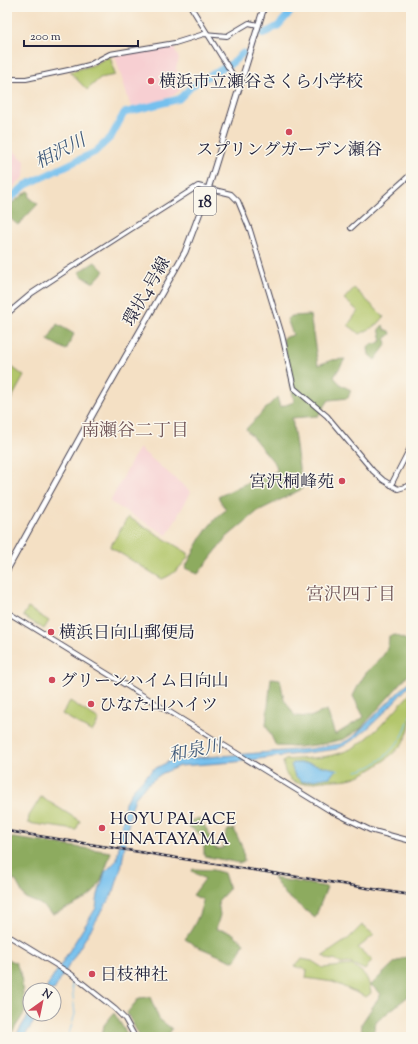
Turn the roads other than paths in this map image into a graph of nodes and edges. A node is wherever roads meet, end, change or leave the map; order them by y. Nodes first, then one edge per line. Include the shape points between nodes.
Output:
1 (191, 7) edge
2 (264, 7) edge
3 (258, 26) junction
4 (208, 35) junction
5 (7, 79) edge
6 (240, 84) junction
7 (411, 174) edge
8 (209, 188) junction
9 (351, 228) dead end
10 (7, 314) edge
11 (411, 446) edge
12 (391, 485) junction
13 (411, 485) edge
14 (7, 570) edge
15 (7, 612) edge
16 (411, 841) edge
17 (7, 935) edge
18 (135, 1037) edge

1 - 4 street
2 - 3 main road, 環状4号線 / 18
3 - 4 street via 249,23 228,36
3 - 6 main road, 環状4号線 / 18
4 - 5 street via 110,54 89,65 67,71 26,79
4 - 6 street
6 - 8 main road, 環状4号線 / 18
7 - 9 street
8 - 10 street via 198,186 32,293
8 - 12 street via 231,194 238,201 250,230 282,335 294,388 320,409 372,471
8 - 14 main road, 環状4号線 / 18 via 178,265 100,400
11 - 12 street
12 - 13 street via 400,489
15 - 16 street via 329,810 355,824 387,836
17 - 18 street via 66,971 120,1013

